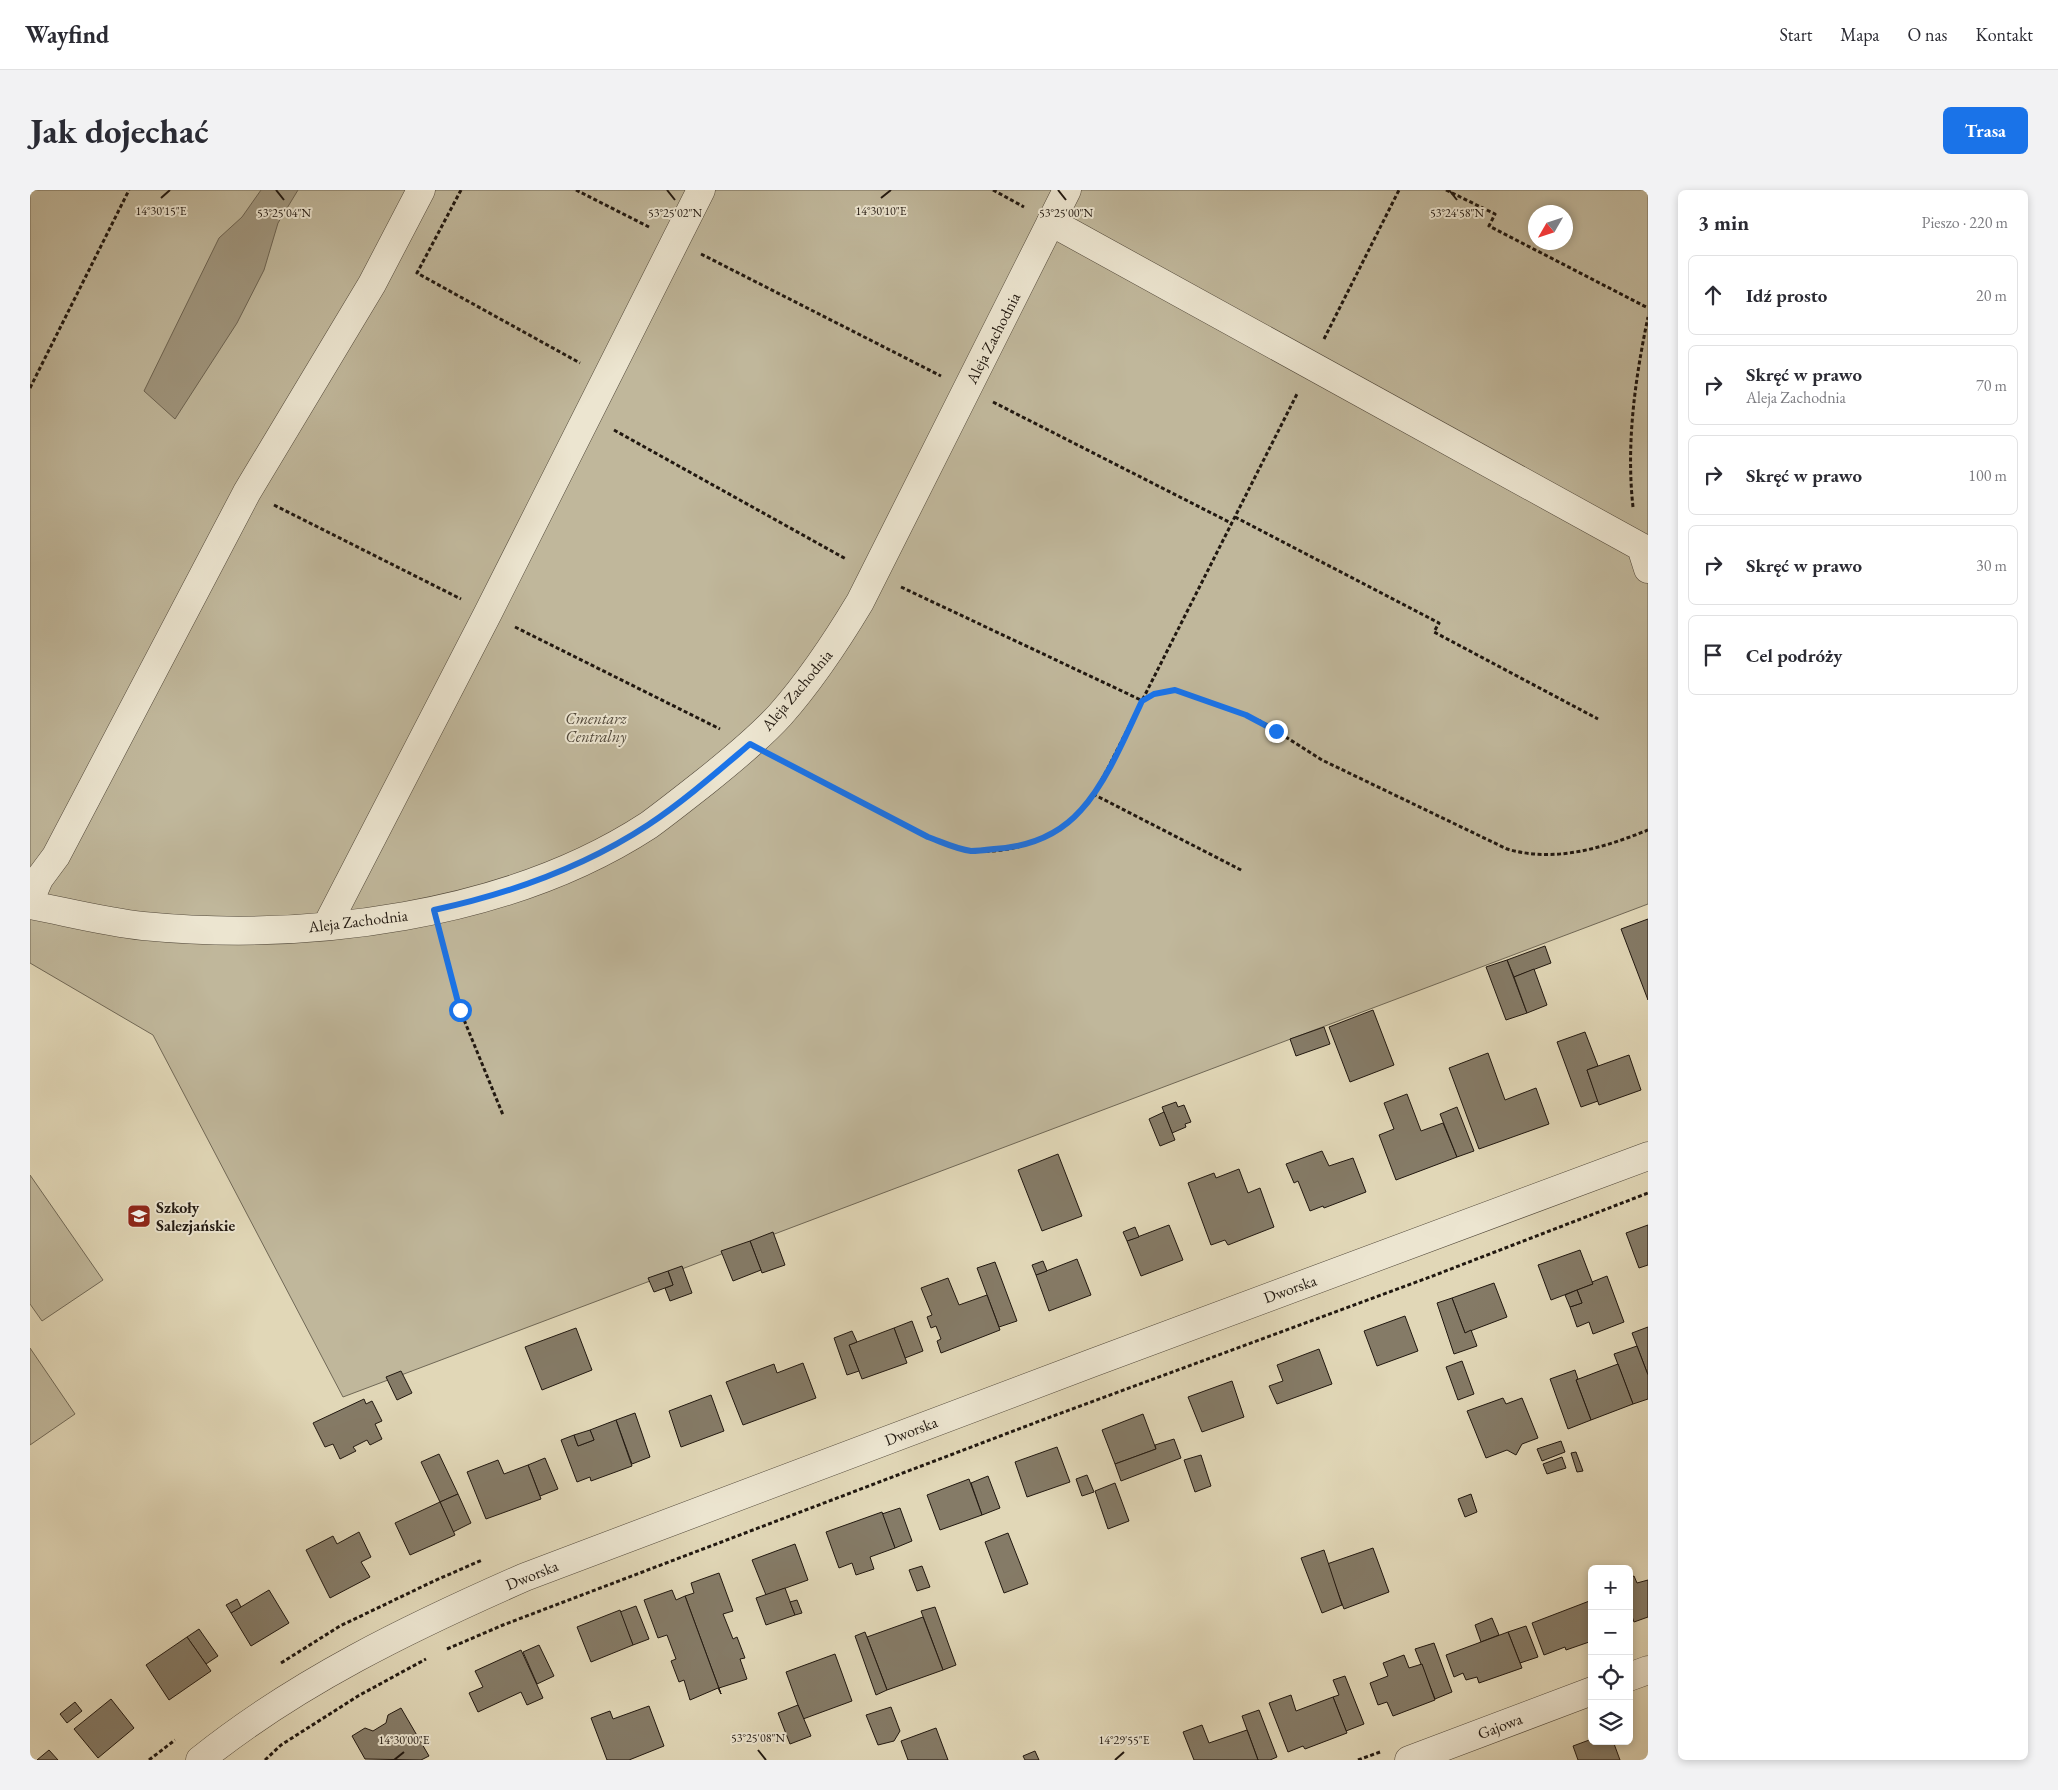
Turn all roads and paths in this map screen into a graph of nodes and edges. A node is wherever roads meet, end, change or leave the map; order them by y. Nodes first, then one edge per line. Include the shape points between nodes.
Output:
1 (129, 190) edge
2 (421, 190) edge
3 (461, 190) edge
4 (576, 190) edge
5 (701, 190) edge
6 (1067, 190) edge
7 (1399, 190) edge
8 (1446, 190) edge
9 (1051, 222) junction
10 (676, 241) junction
11 (1648, 308) edge
12 (1648, 317) edge
13 (1311, 365) junction
14 (607, 377) junction
15 (30, 388) edge
16 (967, 389) junction
17 (247, 492) junction
18 (1235, 516) junction
19 (1231, 523) junction
20 (1644, 558) edge
21 (488, 613) junction
22 (1142, 701) junction
23 (1598, 719) dead end
24 (750, 744) junction
25 (1093, 794) junction
26 (1648, 830) edge
27 (1243, 871) dead end
28 (30, 900) edge
29 (30, 905) edge
30 (434, 910) junction
31 (327, 925) junction
32 (503, 1115) dead end
33 (1648, 1156) edge
34 (1648, 1193) edge
35 (445, 1650) dead end
36 (428, 1658) dead end
37 (1648, 1670) edge
38 (1633, 1676) edge
39 (1588, 1693) edge
40 (209, 1757) edge
41 (265, 1760) edge
42 (1409, 1760) edge

1 - 15 path
2 - 17 street via 372,284
3 - 14 path via 417,273
4 - 10 path
5 - 10 street
6 - 9 street, Aleja Zachodnia
7 - 13 path
8 - 11 path via 1495,214 1489,226
9 - 13 street
9 - 16 street, Aleja Zachodnia
10 - 14 street
10 - 16 path
12 - 20 path via 1638,366 1630,459 1634,517
13 - 18 path
13 - 20 street
14 - 21 street
16 - 19 path
16 - 24 street, Aleja Zachodnia via 860,602 803,687
17 - 21 path
17 - 28 street via 56,856 38,879
18 - 19 path
18 - 23 path via 1438,623 1434,632
19 - 22 path
21 - 24 path
21 - 31 street
22 - 25 path
22 - 26 path via 1154,694 1175,690 1246,715 1322,760 1484,839 1525,854 1542,856 1586,850 1619,842
24 - 25 path via 928,837 972,851 1010,848 1044,838 1071,820
24 - 30 street, Aleja Zachodnia via 678,803 611,846 565,869 519,886
25 - 27 path
29 - 31 street, Aleja Zachodnia via 140,925 185,929 284,930
30 - 31 street, Aleja Zachodnia
30 - 32 path via 460,1010
33 - 40 street, Dworska via 524,1577 366,1653 285,1700
34 - 35 path via 861,1488
36 - 41 path via 358,1696 280,1745
37 - 38 street
39 - 42 street, Gajowa

